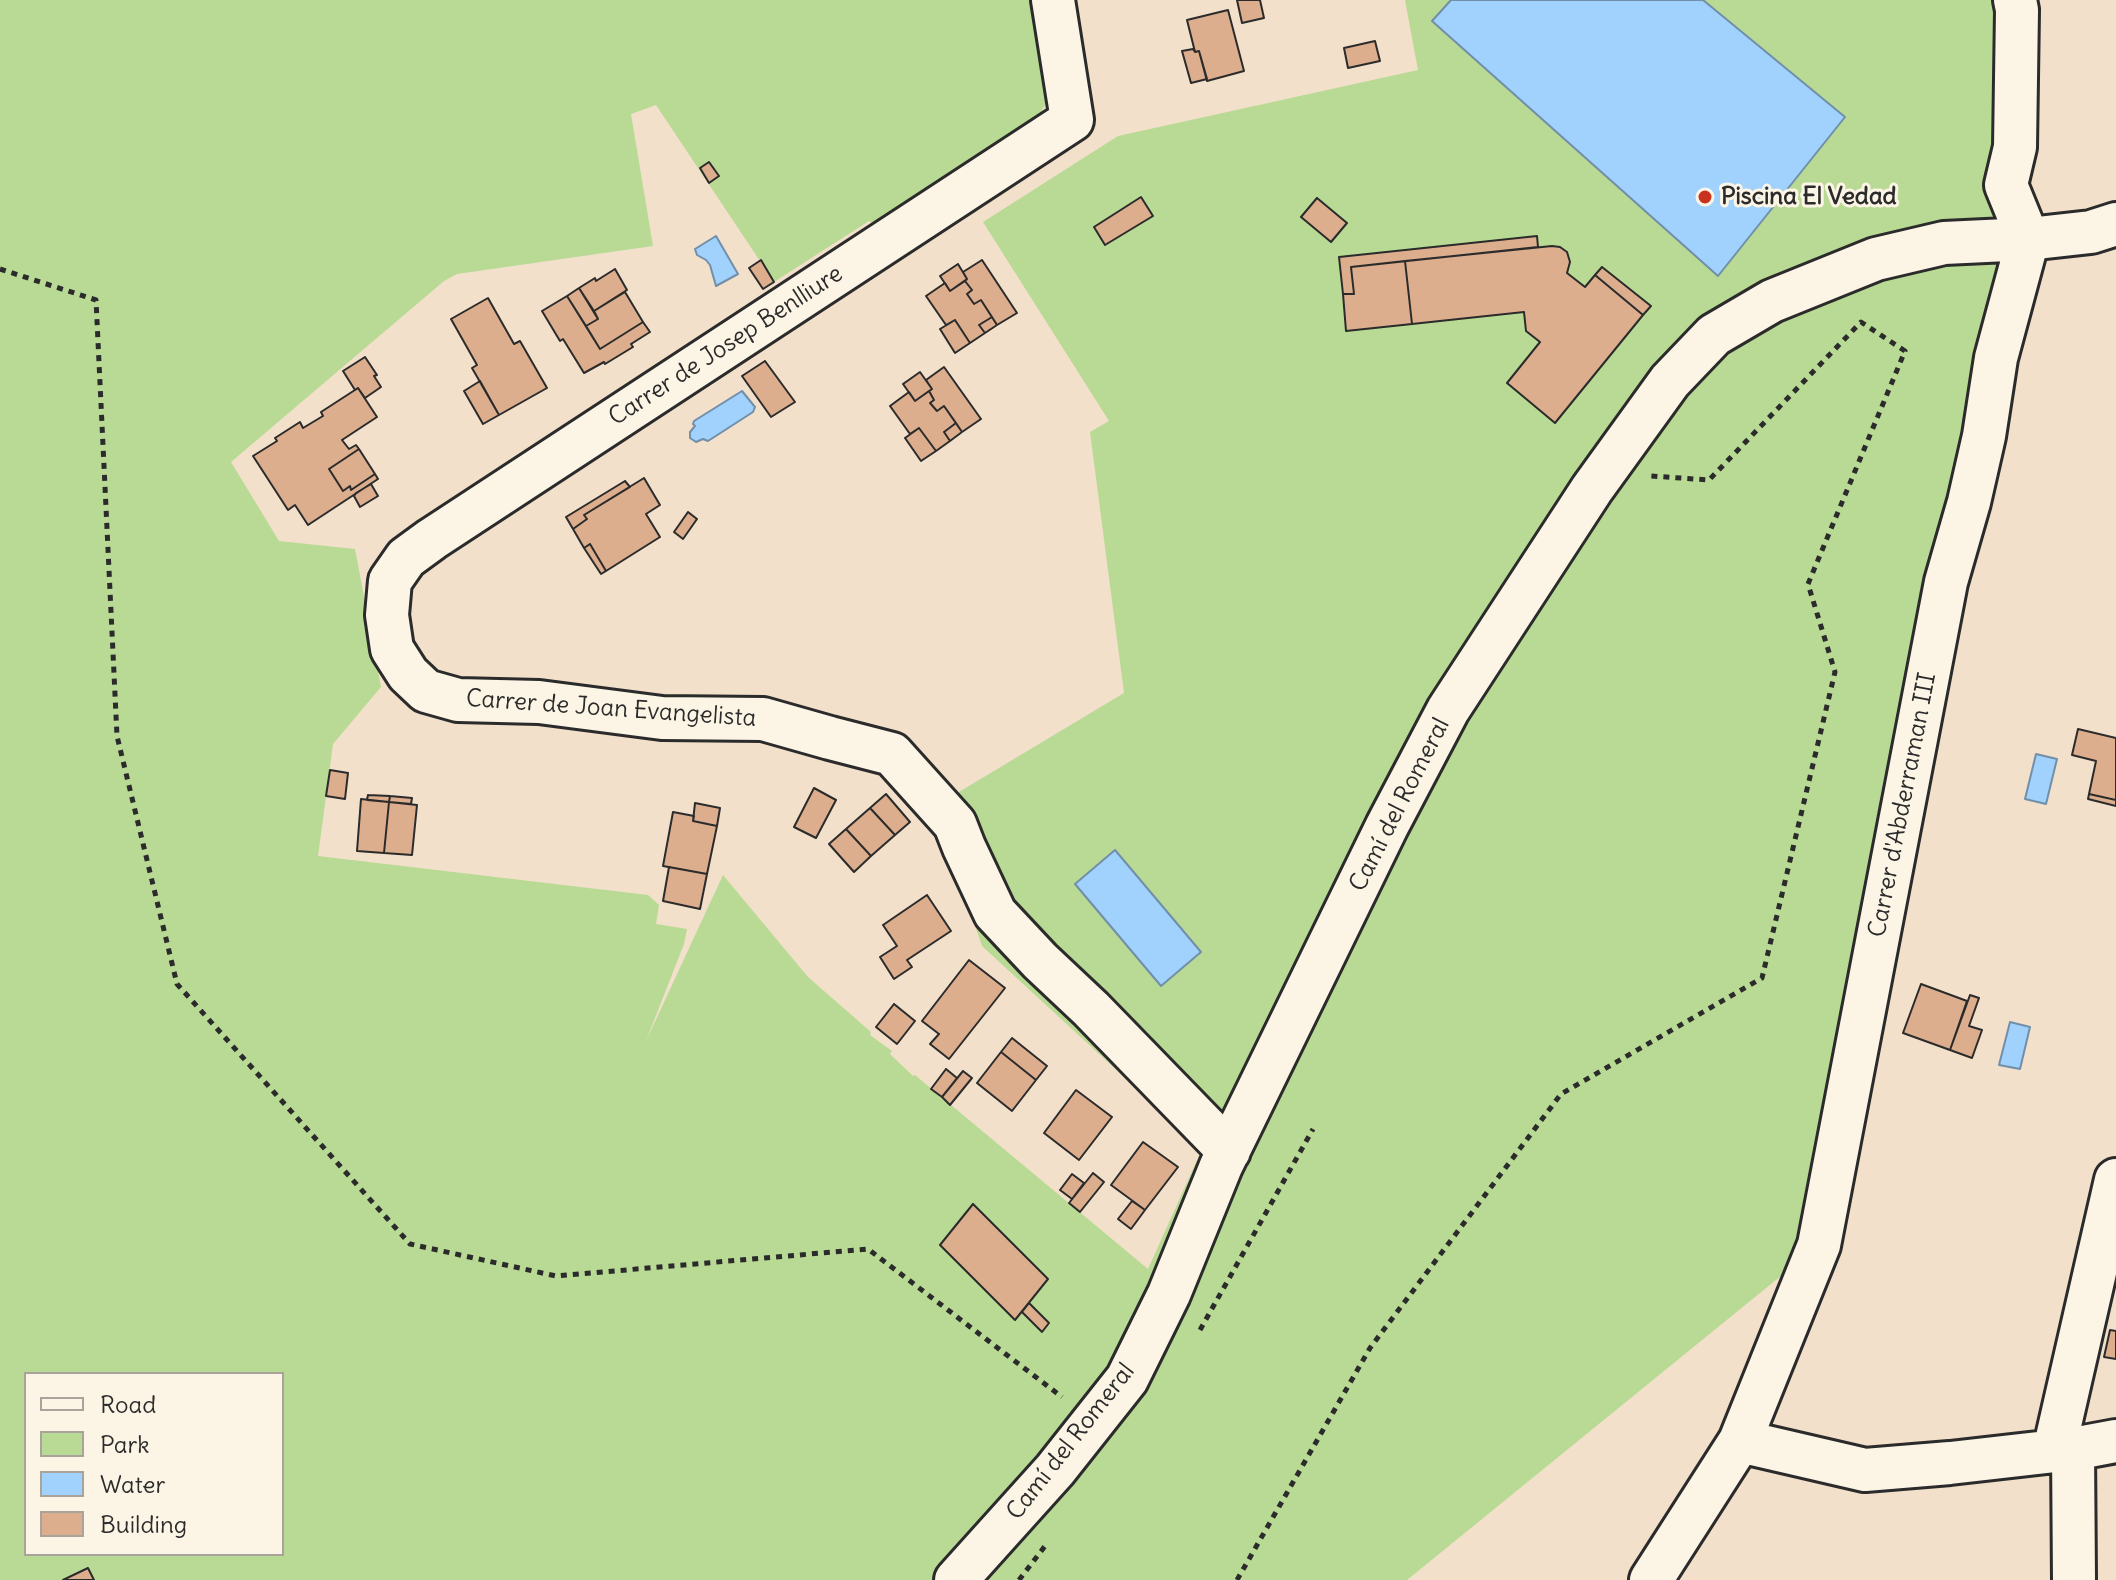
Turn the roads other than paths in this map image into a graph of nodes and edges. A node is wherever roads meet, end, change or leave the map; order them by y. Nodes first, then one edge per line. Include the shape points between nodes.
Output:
1 (1053, 0) edge
2 (2015, 0) edge
3 (2108, 237) edge
4 (2028, 239) junction
5 (426, 691) joint
6 (1229, 1151) junction
7 (2116, 1180) edge
8 (1740, 1441) junction
9 (2116, 1441) edge
10 (2063, 1450) junction
11 (956, 1580) edge
12 (1651, 1580) edge
13 (2074, 1580) edge

1 - 5 street, Carrer de Josep Benlliure via 1072,120 406,558 390,581 392,649
2 - 4 street via 2015,147 2006,185
3 - 4 street, Camí del Romeral
4 - 6 street, Camí del Romeral via 1944,243 1876,259 1772,301 1714,335 1670,381 1448,710
4 - 8 street, Carrer d'Abderraman III via 1946,582 1819,1245
5 - 6 street, Carrer de Joan Evangelista via 458,700 539,702 662,718 763,719 892,754 955,824 995,913
6 - 11 street, Camí del Romeral via 1127,1379 1055,1470
7 - 10 street
8 - 10 street via 1865,1470
8 - 12 street, Carrer d'Abderraman III
9 - 10 street
10 - 13 street

